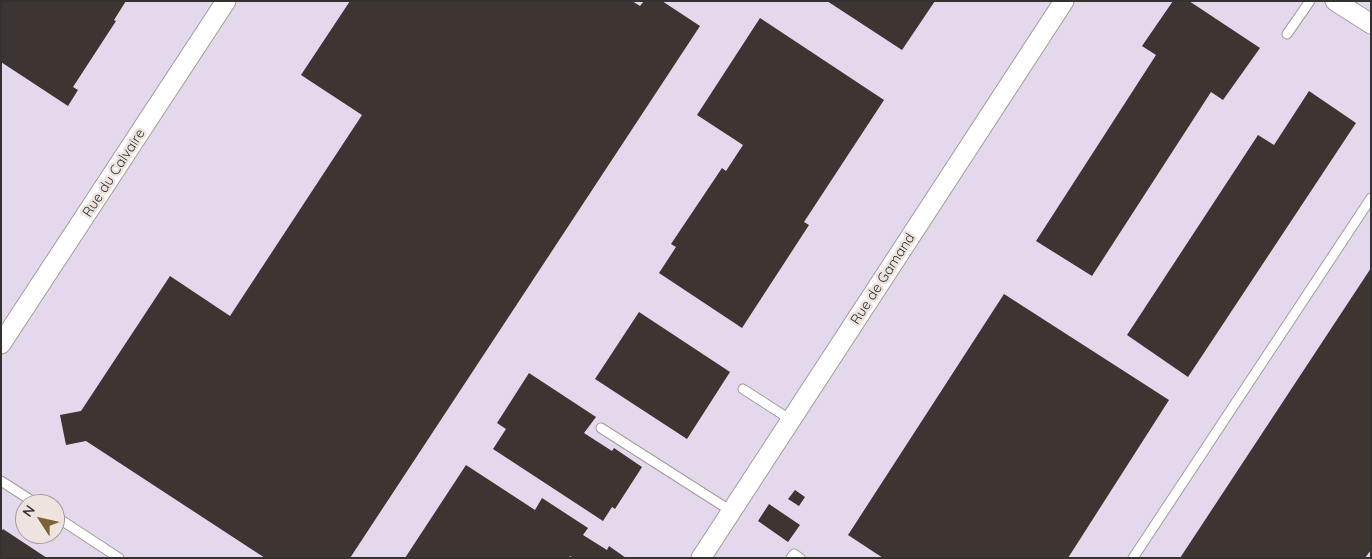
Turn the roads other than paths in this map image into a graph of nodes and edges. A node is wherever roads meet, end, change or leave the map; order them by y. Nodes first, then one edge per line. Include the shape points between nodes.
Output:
1 (226, 1) edge
2 (1064, 1) edge
3 (1310, 1) edge
4 (1335, 1) edge
5 (1371, 24) edge
6 (1287, 34) dead end
7 (1371, 198) edge
8 (1, 344) edge
9 (743, 389) dead end
10 (791, 420) junction
11 (601, 428) dead end
12 (1, 481) edge
13 (21, 494) edge
14 (731, 511) junction
15 (65, 523) edge
16 (119, 558) edge
17 (701, 558) edge
18 (791, 558) edge
19 (800, 558) edge
20 (1133, 558) edge

1 - 8 street, Rue du Calvaire
2 - 10 street, Rue de Gamand
3 - 6 lane
4 - 5 street
7 - 20 lane
9 - 10 lane
10 - 14 street, Rue de Gamand
11 - 14 lane
12 - 13 lane
14 - 17 street, Rue de Gamand
15 - 16 lane
18 - 19 lane via 794,554

